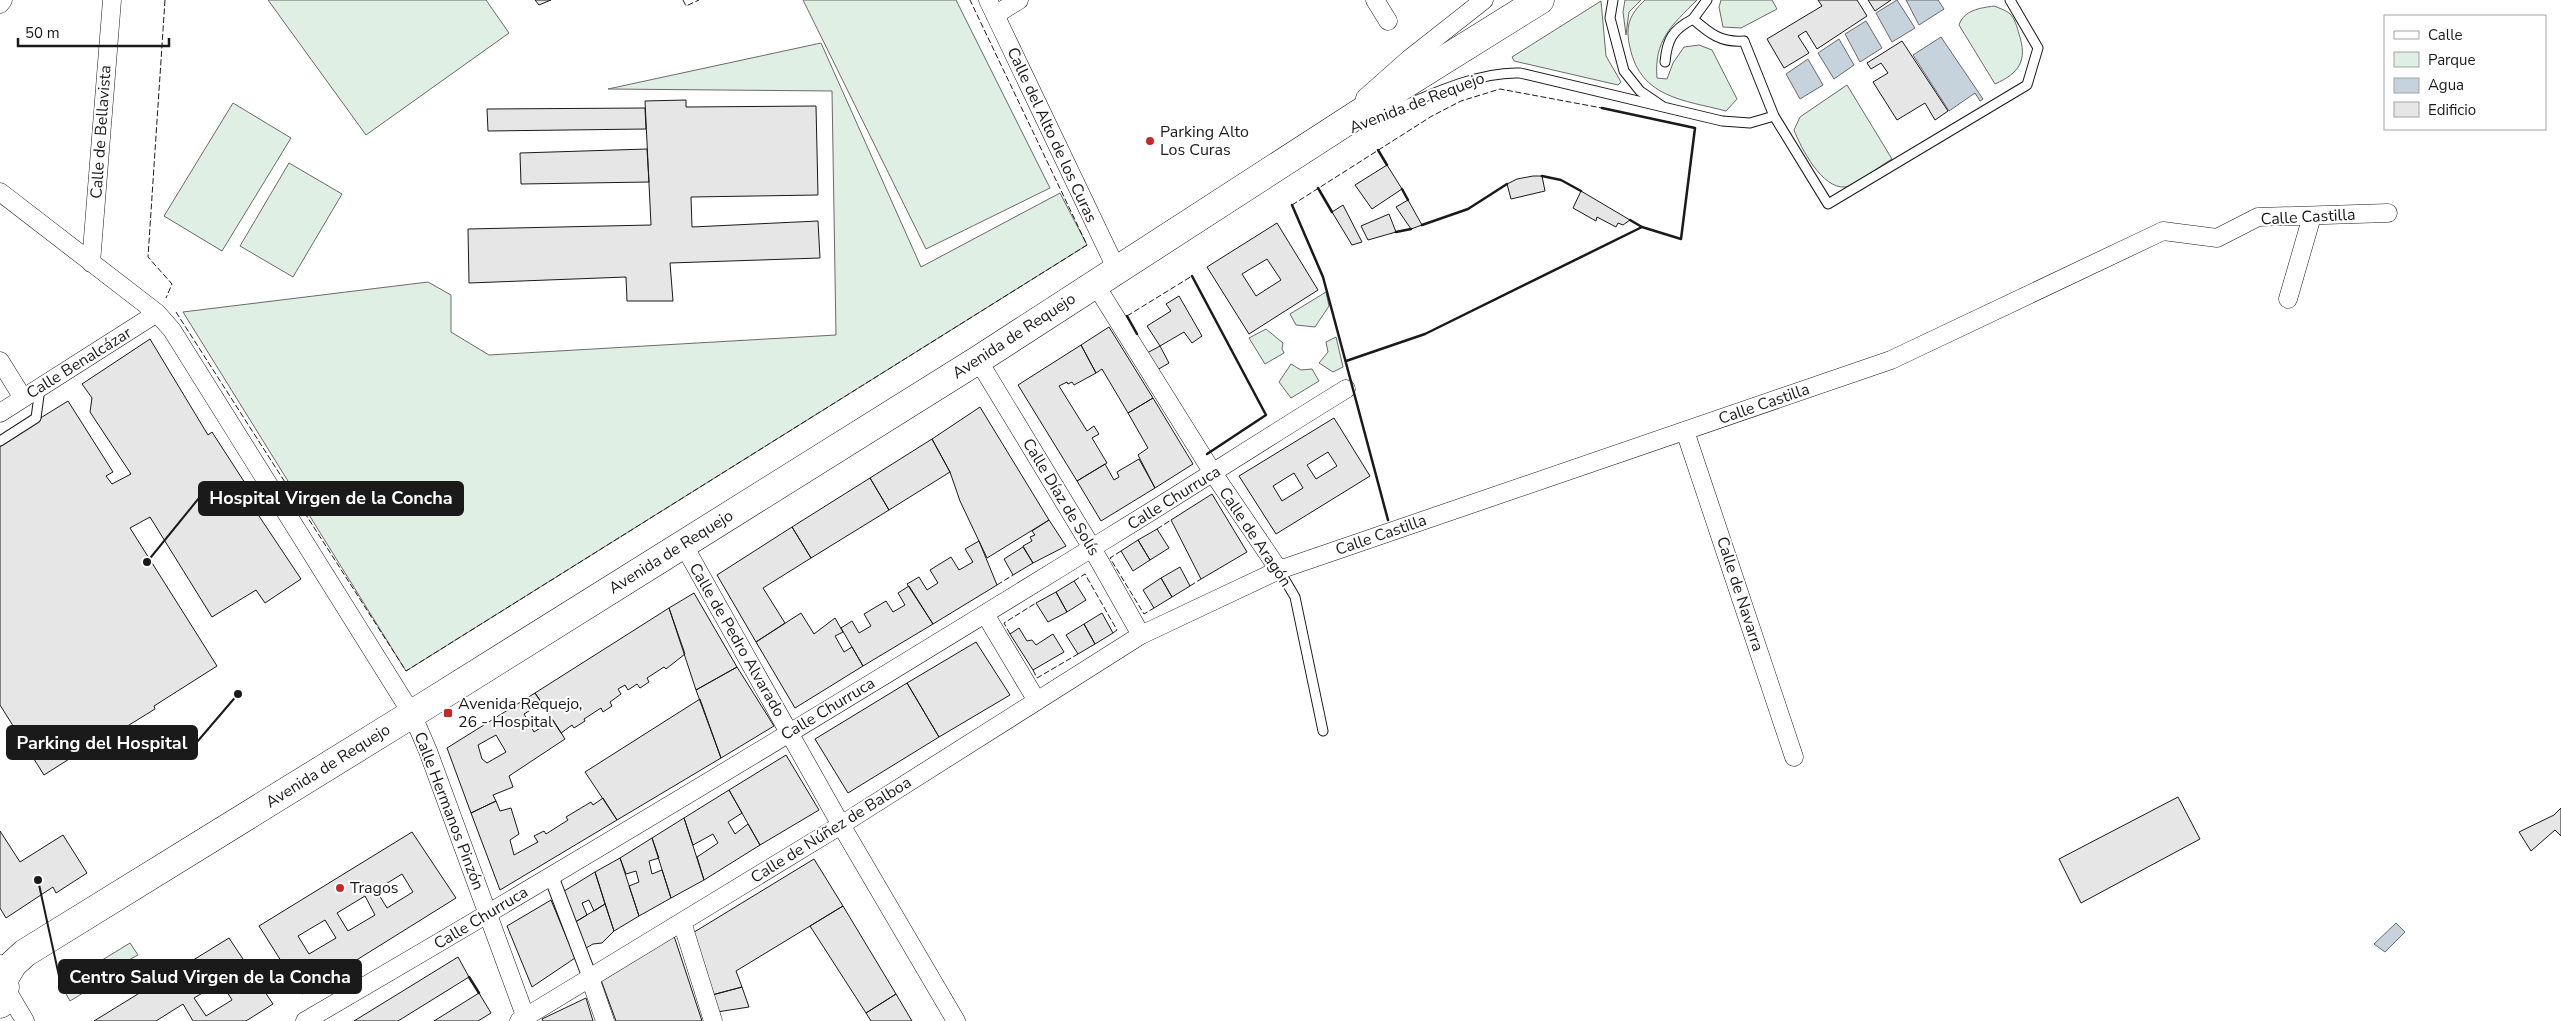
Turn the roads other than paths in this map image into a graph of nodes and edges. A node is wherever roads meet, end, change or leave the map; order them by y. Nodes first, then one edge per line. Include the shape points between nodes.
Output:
1 (3, 0) edge
2 (112, 0) edge
3 (1019, 0) edge
4 (1376, 0) edge
5 (1484, 0) edge
6 (1540, 0) edge
7 (1613, 0) edge
8 (1707, 0) edge
9 (2010, 0) edge
10 (0, 4) edge
11 (991, 7) edge
12 (1693, 19) junction
13 (1388, 21) dead end
14 (1665, 62) dead end
15 (1666, 109) junction
16 (1774, 116) junction
17 (1315, 142) junction
18 (0, 192) edge
19 (2388, 213) dead end
20 (2312, 216) junction
21 (91, 263) junction
22 (1106, 277) junction
23 (2288, 299) dead end
24 (157, 313) junction
25 (978, 360) junction
26 (0, 361) edge
27 (40, 388) junction
28 (1346, 389) dead end
29 (24, 398) junction
30 (0, 413) edge
31 (1686, 431) junction
32 (0, 441) edge
33 (1213, 473) junction
34 (683, 544) junction
35 (1092, 548) junction
36 (1279, 570) junction
37 (985, 614) junction
38 (1141, 635) junction
39 (1037, 701) junction
40 (412, 714) junction
41 (1323, 731) dead end
42 (790, 732) junction
43 (1794, 757) dead end
44 (841, 825) junction
45 (551, 876) junction
46 (488, 914) junction
47 (682, 922) junction
48 (5, 976) edge
49 (590, 978) junction
50 (524, 1020) edge
51 (25, 1021) edge
52 (305, 1021) edge
53 (605, 1021) edge
54 (714, 1021) edge
55 (956, 1021) edge

1 - 10 street
2 - 21 street, Calle de Bellavista
3 - 11 street
4 - 13 street
5 - 17 street via 1409,59
6 - 17 highway, Avenida de Requejo
7 - 15 lane via 1610,18 1624,71 1640,90
8 - 12 lane
9 - 16 lane via 2038,48 2027,85 1828,204
11 - 22 street, Calle del Alto de los Curas
12 - 14 lane via 1683,24 1670,38
12 - 16 lane via 1720,40 1744,41
15 - 16 lane, Avenida de Requejo via 1736,122 1756,122
15 - 17 lane, Avenida de Requejo via 1520,73 1501,72 1477,78
17 - 22 highway, Avenida de Requejo
18 - 21 street, Calle Hermanos Pinzón
19 - 20 street, Calle Castilla
20 - 23 street
20 - 31 street, Calle Castilla via 2258,217 2217,238 2163,231 1891,360
21 - 24 street, Calle Hermanos Pinzón
22 - 25 highway, Avenida de Requejo
22 - 33 street, Calle de Aragón
24 - 27 street, Calle Benalcázar
24 - 40 street, Calle Hermanos Pinzón via 172,330
25 - 34 highway, Avenida de Requejo
25 - 35 street, Calle Díaz de Solís
26 - 29 street
27 - 29 street, Calle Benalcázar
27 - 32 lane via 36,418
28 - 33 street, Calle Churruca
29 - 30 street, Calle Benalcázar
31 - 36 street, Calle Castilla
31 - 43 street, Calle de Navarra
33 - 35 street, Calle Churruca
33 - 36 street, Calle de Aragón
34 - 40 highway, Avenida de Requejo
34 - 42 street, Calle de Pedro Alvarado
35 - 37 street, Calle Churruca
35 - 38 street, Calle Díaz de Solís
36 - 38 street, Calle Castilla
36 - 41 lane, Calle de Aragón via 1295,597
37 - 39 street
37 - 42 street, Calle Churruca
38 - 39 street, Calle de Núñez de Balboa
39 - 44 street, Calle de Núñez de Balboa
40 - 46 street, Calle Hermanos Pinzón
40 - 48 highway, Avenida de Requejo
42 - 44 street, Calle de Pedro Alvarado
42 - 45 street, Calle Churruca
44 - 47 street, Calle de Núñez de Balboa
44 - 55 street, Calle de Pedro Alvarado
45 - 46 street, Calle Churruca
45 - 49 street
46 - 50 street, Calle Hermanos Pinzón
46 - 52 street, Calle Churruca
47 - 49 street, Calle de Núñez de Balboa
47 - 54 street
48 - 51 street
49 - 50 street, Calle de Núñez de Balboa
49 - 53 street

